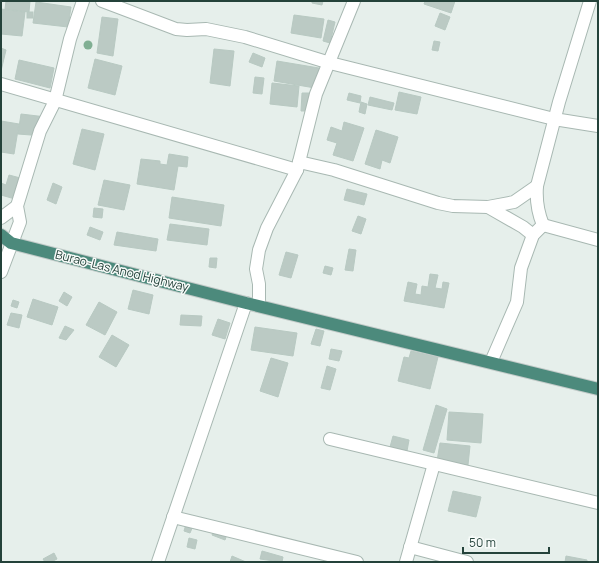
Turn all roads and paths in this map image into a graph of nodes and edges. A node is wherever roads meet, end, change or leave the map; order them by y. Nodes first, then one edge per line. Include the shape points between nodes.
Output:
1 (83, 1) edge
2 (102, 1) edge
3 (354, 1) edge
4 (590, 1) edge
5 (330, 63) junction
6 (1, 84) edge
7 (55, 101) junction
8 (554, 119) junction
9 (598, 126) edge
10 (298, 166) junction
11 (537, 186) junction
12 (17, 206) junction
13 (488, 207) junction
14 (1, 218) edge
15 (543, 225) junction
16 (1, 234) edge
17 (533, 235) junction
18 (598, 240) edge
19 (11, 243) junction
20 (1, 272) edge
21 (246, 303) junction
22 (259, 306) junction
23 (491, 362) junction
24 (598, 389) edge
25 (330, 439) dead end
26 (434, 464) junction
27 (598, 503) edge
28 (173, 517) junction
29 (410, 547) junction
30 (158, 562) edge
31 (356, 562) edge
32 (406, 562) edge
33 (467, 562) edge

1 - 7 street via 70,39
2 - 5 street via 176,29 206,29 245,37
3 - 5 street
4 - 8 street
5 - 8 street
5 - 10 street via 316,94
6 - 7 street
7 - 10 street
7 - 12 street via 40,131
8 - 9 street
8 - 11 street
10 - 13 street via 334,170 438,203
10 - 22 street via 269,222 258,250 256,270
11 - 13 street via 514,202
11 - 15 street via 536,195
12 - 14 street
12 - 19 street via 20,222
13 - 17 street
15 - 17 street
15 - 18 street
16 - 19 highway, Burao-Las Anod Highway
17 - 23 street via 521,268 517,302
19 - 20 street
19 - 21 highway, Burao-Las Anod Highway
21 - 22 highway, Burao-Las Anod Highway
21 - 28 street
22 - 23 highway, Burao-Las Anod Highway
23 - 24 highway, Burao-Las Anod Highway
25 - 26 street
26 - 27 street
26 - 29 street
28 - 30 street
28 - 31 street
29 - 32 street
29 - 33 street

